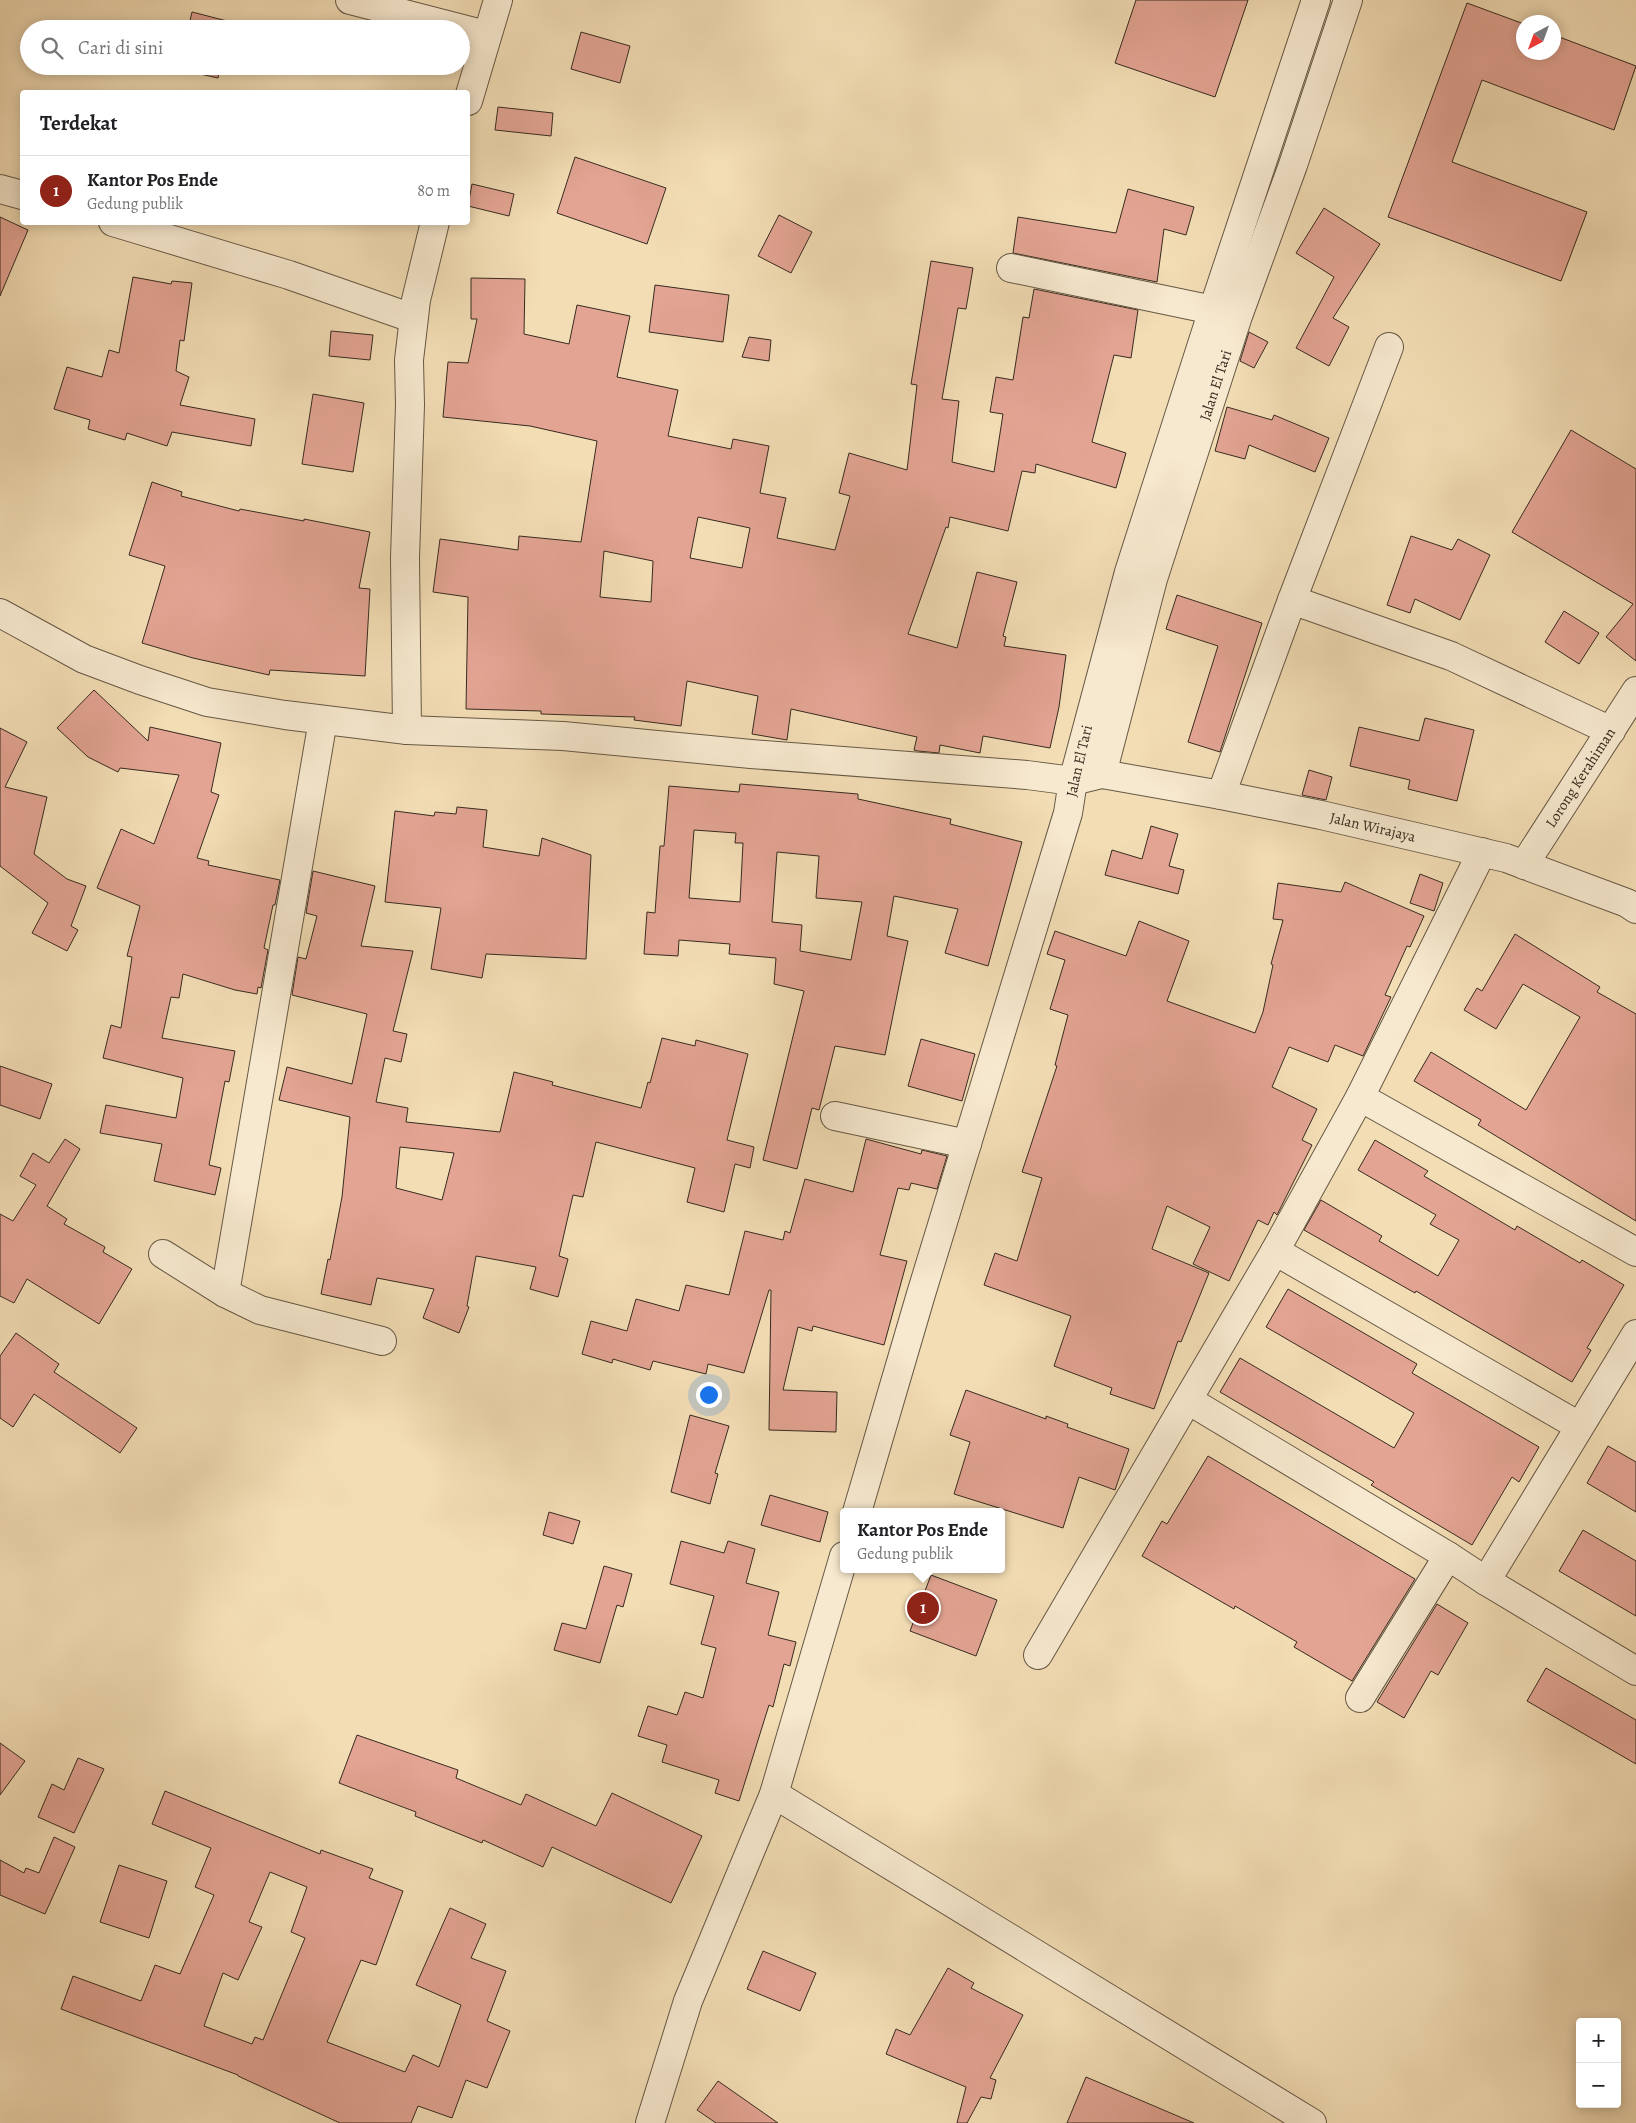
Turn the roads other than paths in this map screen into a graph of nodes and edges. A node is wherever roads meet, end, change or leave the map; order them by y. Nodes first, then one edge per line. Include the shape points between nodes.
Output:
1 (350, 0) edge
2 (498, 0) edge
3 (1316, 0) edge
4 (1348, 0) edge
5 (428, 20) edge
6 (470, 31) edge
7 (486, 35) junction
8 (470, 94) edge
9 (0, 189) edge
10 (20, 194) edge
11 (123, 225) edge
12 (434, 225) edge
13 (1011, 268) dead end
14 (1213, 310) junction
15 (412, 318) junction
16 (1388, 347) dead end
17 (1292, 600) junction
18 (0, 613) edge
19 (1636, 691) edge
20 (323, 720) junction
21 (407, 730) junction
22 (1611, 731) junction
23 (1102, 774) junction
24 (1073, 781) junction
25 (1221, 795) junction
26 (1068, 812) junction
27 (1482, 852) junction
28 (1524, 865) junction
29 (1636, 909) edge
30 (1360, 1096) junction
31 (835, 1116) dead end
32 (967, 1144) junction
33 (1275, 1251) junction
34 (1636, 1252) edge
35 (163, 1254) dead end
36 (225, 1293) junction
37 (1636, 1334) edge
38 (382, 1341) dead end
39 (1188, 1400) junction
40 (1579, 1426) junction
41 (858, 1508) edge
42 (1448, 1556) junction
43 (840, 1570) edge
44 (1486, 1581) junction
45 (1038, 1654) dead end
46 (1636, 1671) edge
47 (1360, 1698) dead end
48 (774, 1794) junction
49 (650, 2123) edge
50 (1312, 2123) edge

1 - 5 street
2 - 7 street
3 - 14 street, Jalan El Tari
4 - 23 street, Jalan El Tari via 1293,166 1238,316 1156,569
6 - 7 street
7 - 8 street
9 - 10 street
11 - 15 street via 288,275
12 - 15 street
13 - 14 street
14 - 24 street, Jalan El Tari via 1128,572
15 - 21 street via 405,558
16 - 17 street
17 - 22 street via 1451,656
17 - 25 street
18 - 20 street via 84,659 140,680 207,702
19 - 22 street, Lorong Kerahiman
20 - 21 street
20 - 36 street
21 - 24 street via 563,736
22 - 28 street, Lorong Kerahiman
23 - 24 street
23 - 25 street, Jalan Wirajaya
23 - 26 street, Jalan El Tari
24 - 26 street, Jalan El Tari
25 - 27 street, Jalan Wirajaya
26 - 32 street
27 - 28 street, Jalan Wirajaya
27 - 30 street
28 - 29 street, Jalan Wirajaya
30 - 33 street
30 - 34 street
31 - 32 street
32 - 41 street
33 - 39 street
33 - 40 street
35 - 36 street
36 - 38 street via 260,1310
37 - 40 street
39 - 42 street
39 - 45 street
40 - 44 street
42 - 44 street
42 - 47 street
43 - 48 street
44 - 46 street
48 - 49 street via 688,2001
48 - 50 street

